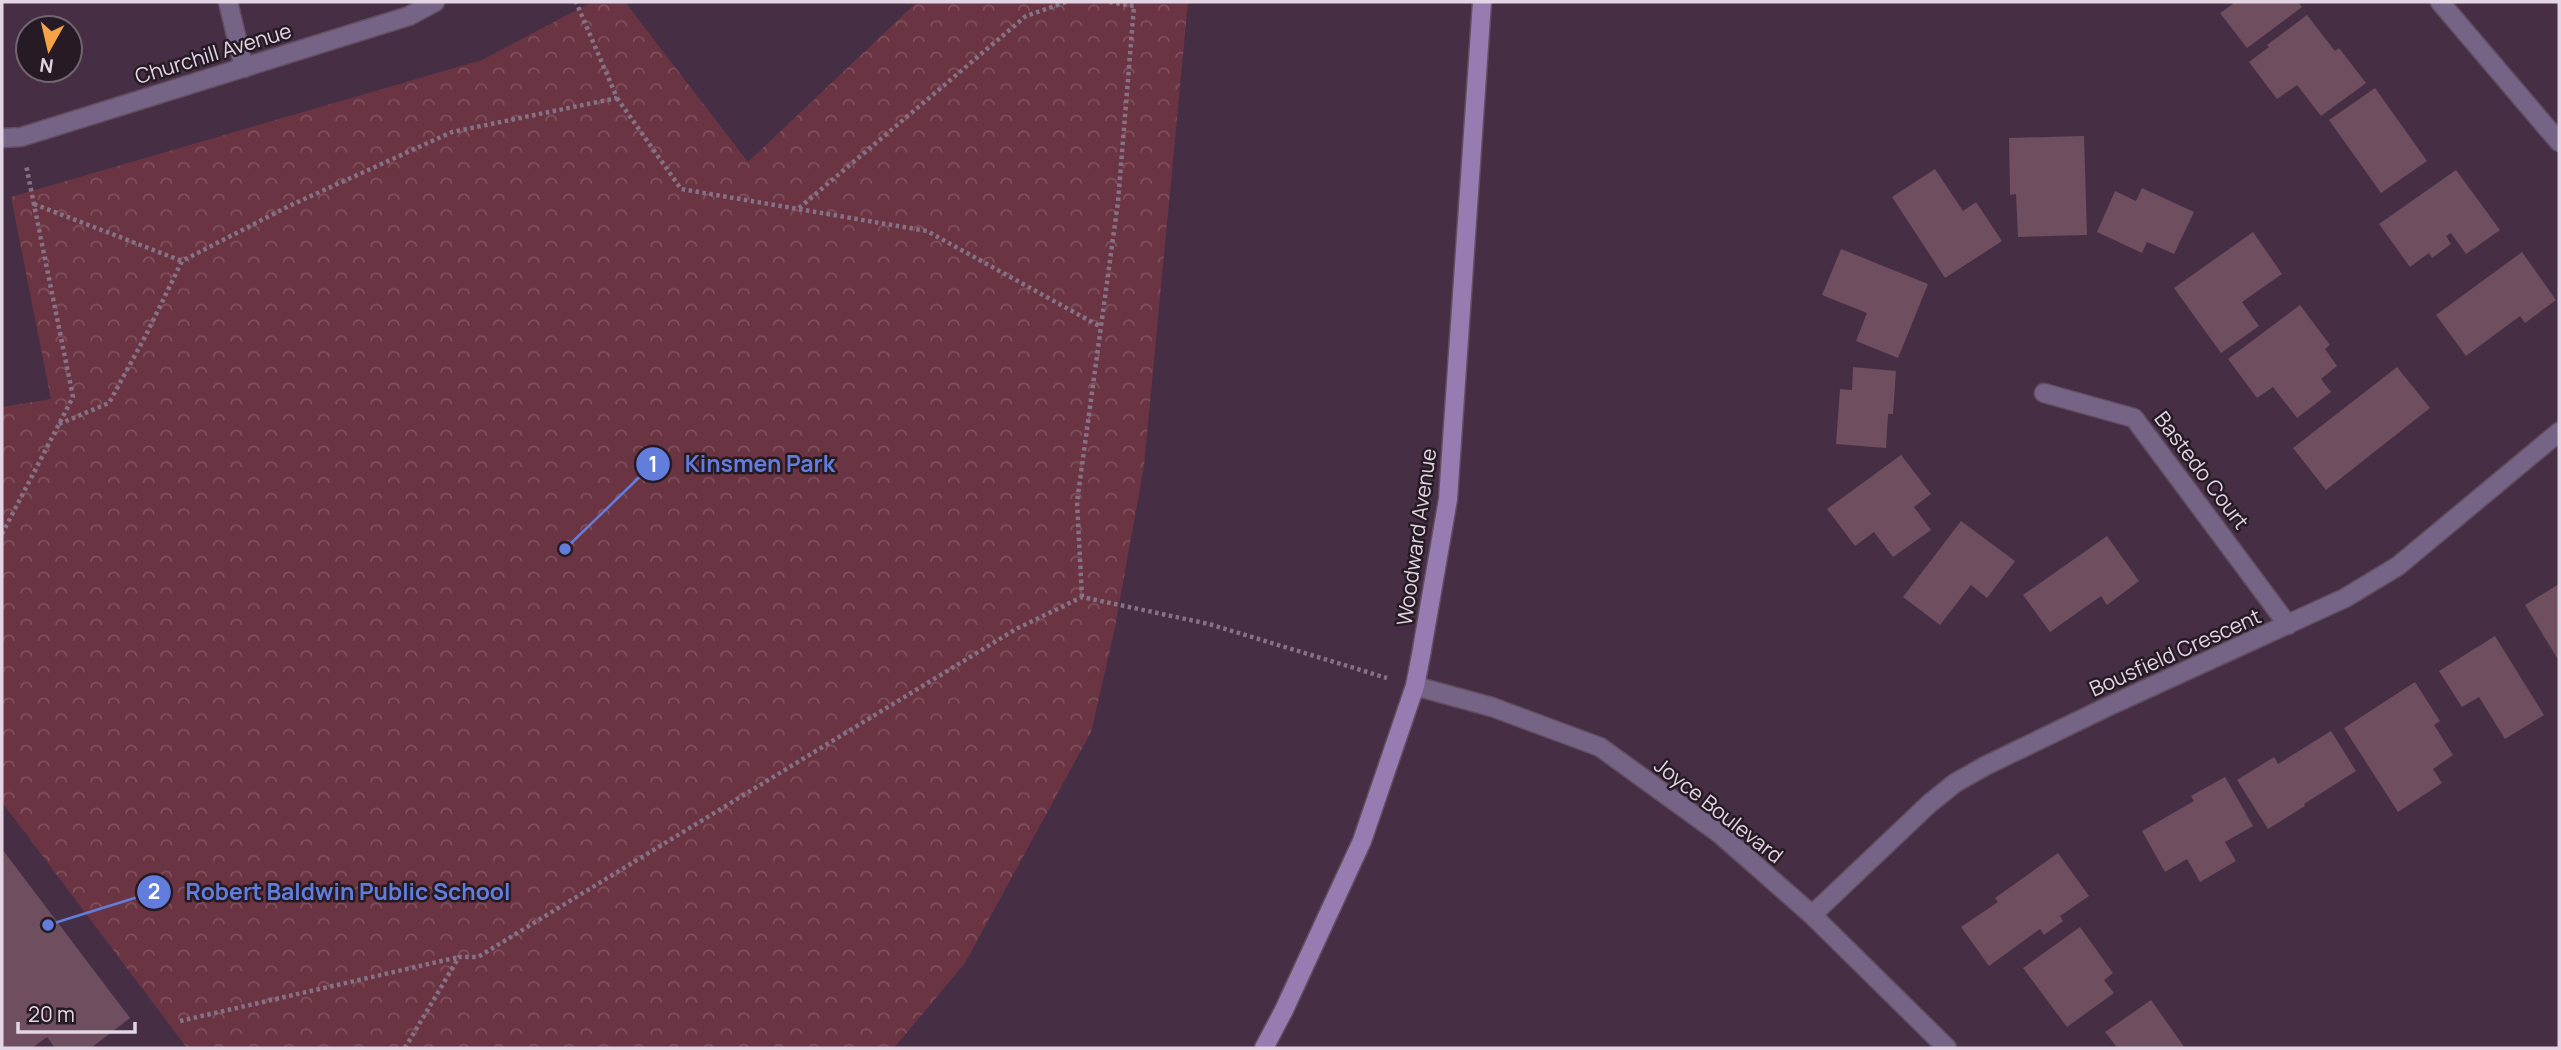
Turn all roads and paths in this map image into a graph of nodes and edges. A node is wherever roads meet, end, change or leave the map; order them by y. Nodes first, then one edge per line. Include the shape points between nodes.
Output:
1 (228, 2) edge
2 (435, 2) edge
3 (576, 2) edge
4 (1066, 2) edge
5 (1109, 2) edge
6 (1482, 2) edge
7 (2440, 2) edge
8 (244, 68) junction
9 (617, 98) junction
10 (21, 137) junction
11 (2, 138) edge
12 (2559, 142) edge
13 (34, 204) junction
14 (798, 208) junction
15 (182, 261) junction
16 (1101, 327) junction
17 (2043, 393) dead end
18 (59, 424) junction
19 (2559, 432) edge
20 (2, 534) edge
21 (1082, 597) junction
22 (2288, 625) junction
23 (1415, 686) junction
24 (1812, 915) junction
25 (460, 957) junction
26 (180, 1021) dead end
27 (405, 1048) edge
28 (1264, 1048) edge
29 (1947, 1048) edge

1 - 8 street
2 - 8 street, Churchill Avenue via 409,16
3 - 9 path
4 - 14 path via 1026,16
5 - 16 path via 1134,6 1118,202
6 - 23 street, Woodward Avenue via 1448,499
7 - 12 street
8 - 10 street, Churchill Avenue
9 - 14 path via 681,189
9 - 15 path via 452,132
10 - 11 street, Churchill Avenue
10 - 13 path
13 - 15 path
13 - 18 path via 73,397
14 - 16 path via 927,230
15 - 18 path via 109,403
16 - 21 path via 1077,502
17 - 22 street, Bastedo Court via 2134,418
18 - 20 path
19 - 22 street, Bousfield Crescent via 2398,566
21 - 23 path via 1209,624
21 - 25 path via 1016,629 478,957
22 - 24 street, Bousfield Crescent via 2109,706 1955,783
23 - 24 street, Joyce Boulevard via 1492,707 1600,747 1720,834
23 - 28 street, Woodward Avenue via 1362,841
24 - 29 street, Joyce Boulevard
25 - 26 path
25 - 27 path

